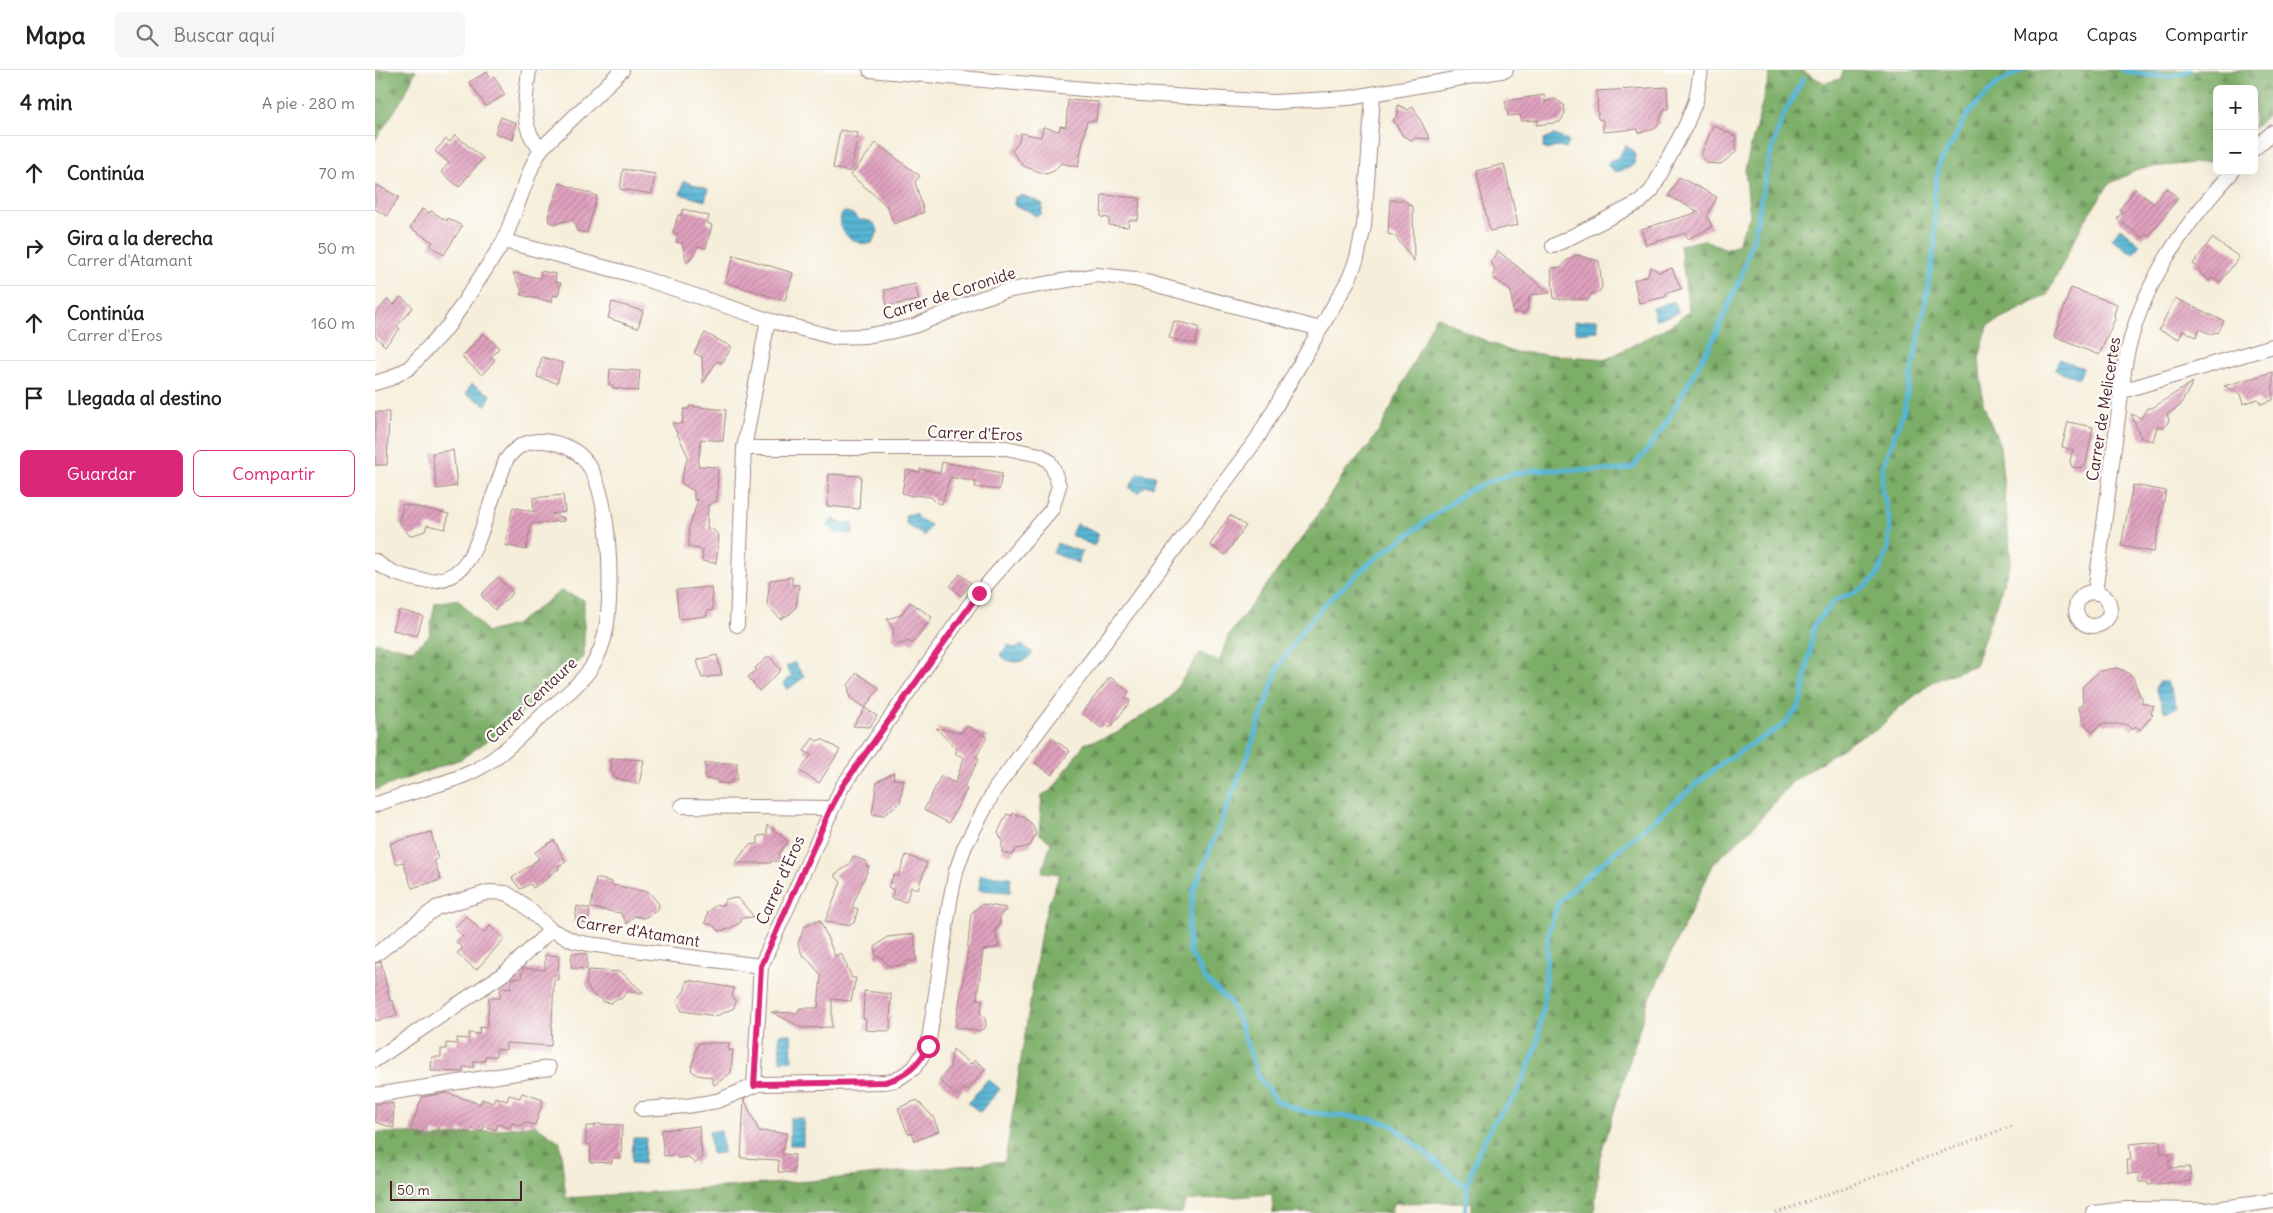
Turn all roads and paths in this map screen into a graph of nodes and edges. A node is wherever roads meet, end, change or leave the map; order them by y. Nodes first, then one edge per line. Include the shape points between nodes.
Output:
1 (529, 70) edge
2 (622, 70) edge
3 (870, 70) edge
4 (1506, 70) edge
5 (1701, 70) edge
6 (1373, 94) junction
7 (2273, 132) edge
8 (2258, 145) edge
9 (541, 149) junction
10 (2230, 175) edge
11 (504, 241) junction
12 (1553, 246) dead end
13 (769, 320) junction
14 (1320, 330) junction
15 (2273, 346) edge
16 (375, 383) edge
17 (2122, 391) junction
18 (743, 448) junction
19 (375, 561) edge
20 (2095, 593) dead end
21 (737, 624) dead end
22 (375, 805) edge
23 (682, 806) dead end
24 (831, 808) junction
25 (551, 930) junction
26 (375, 955) edge
27 (761, 966) junction
28 (375, 1060) edge
29 (549, 1068) dead end
30 (754, 1086) junction
31 (375, 1095) edge
32 (642, 1109) dead end
33 (2012, 1126) dead end
34 (2273, 1201) edge
35 (1776, 1213) edge
36 (2093, 1213) edge

1 - 9 street via 527,130
2 - 9 street
3 - 6 street via 1274,102 1330,100
4 - 6 street
5 - 12 street via 1696,100 1686,125 1652,190 1640,202
6 - 14 street via 1361,241 1349,279
7 - 8 street
9 - 11 street
10 - 17 street, Carrer de Melicertes via 2189,223 2148,291 2127,354
11 - 13 street, Carrer de Coronide via 631,274
11 - 16 street via 449,325 429,348 409,368
13 - 14 street, Carrer de Coronide via 821,335 865,336 914,326 1005,291 1097,275 1135,279
13 - 18 street
14 - 30 street via 1257,439 995,789 956,870 928,1046 919,1061 906,1074 885,1082
15 - 17 street
17 - 20 street, Carrer de Melicertes
18 - 21 street
18 - 24 street, Carrer d'Eros via 1006,448 1040,455 1049,461 1057,478 1058,492 1052,509 970,604 842,787
19 - 22 street, Carrer Centaure via 392,572 424,580 438,580 460,570 473,554 506,460 512,451 528,442 550,442 572,449 587,462 598,486 607,532 609,592 606,631 591,668 510,745 479,768
23 - 24 street
24 - 27 street, Carrer d'Eros
25 - 26 street via 523,904 506,894 489,892 436,908
25 - 27 street, Carrer d'Atamant via 588,944
25 - 28 street, Carrer d'Atamant via 506,972
27 - 30 street
29 - 31 street
30 - 32 street via 717,1101
33 - 35 path
34 - 36 street via 2207,1210 2125,1209

